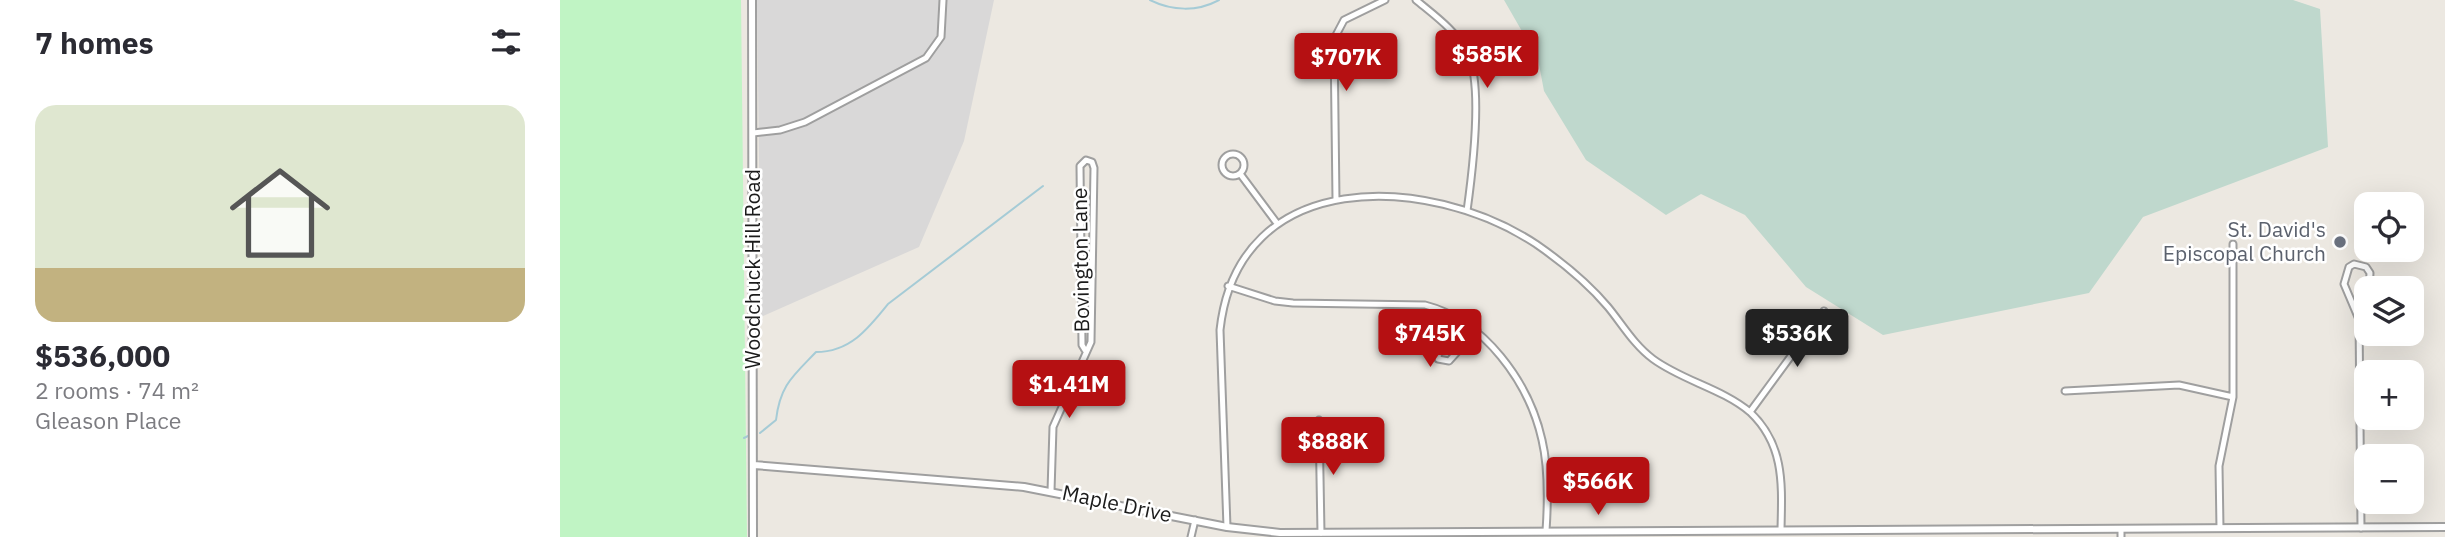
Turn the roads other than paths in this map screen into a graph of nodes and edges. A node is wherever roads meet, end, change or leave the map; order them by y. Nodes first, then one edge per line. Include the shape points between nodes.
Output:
1 (752, 0) edge
2 (943, 0) edge
3 (1385, 0) edge
4 (1416, 0) edge
5 (752, 133) junction
6 (1241, 176) junction
7 (1336, 200) junction
8 (1467, 211) junction
9 (1276, 222) junction
10 (2233, 244) dead end
11 (2370, 276) edge
12 (1228, 286) junction
13 (1082, 289) junction
14 (1091, 289) junction
15 (2354, 306) edge
16 (1824, 311) dead end
17 (1460, 318) junction
18 (1477, 330) junction
19 (2359, 346) edge
20 (1085, 350) junction
21 (2065, 391) dead end
22 (2233, 397) junction
23 (1750, 412) junction
24 (1319, 420) dead end
25 (754, 465) junction
26 (1051, 491) junction
27 (1195, 520) junction
28 (1227, 527) junction
29 (2445, 527) edge
30 (2220, 528) junction
31 (2267, 528) junction
32 (2361, 528) junction
33 (1780, 530) junction
34 (1546, 531) junction
35 (1321, 533) junction
36 (2121, 533) edge
37 (1583, 534) edge
38 (1329, 535) edge
39 (753, 537) edge
40 (1191, 537) edge
41 (2267, 537) edge

1 - 5 street, Woodchuck Hill Road
2 - 5 street via 941,37 926,58 805,122
3 - 7 street via 1344,20 1334,39
4 - 8 street via 1459,39 1473,69 1474,144
5 - 25 street, Woodchuck Hill Road
6 - 6 street via 1238,156 1225,155 1228,175
6 - 9 street
7 - 8 street via 1387,197
7 - 9 street
8 - 23 street via 1508,228 1552,256 1589,286 1649,357
9 - 12 street via 1249,250
10 - 22 street
11 - 15 street via 2366,267 2349,267 2344,284
12 - 17 street via 1293,303 1425,304
12 - 28 street via 1222,308 1220,369
13 - 14 street
13 - 14 street, Bovington Lane via 1080,166 1086,160 1094,168
13 - 20 street, Bovington Lane
14 - 20 street, Bovington Lane via 1091,342
16 - 23 street
17 - 18 street
17 - 18 street via 1439,345 1437,359 1449,361
18 - 34 street via 1501,359 1535,416 1547,465
19 - 32 street
20 - 26 street, Bovington Lane via 1053,427
21 - 22 street via 2179,385
22 - 30 street via 2219,466
23 - 33 street via 1776,448
24 - 35 street
25 - 26 street, Maple Drive
25 - 39 street, Woodchuck Hill Road
26 - 27 street, Maple Drive
27 - 28 street, Maple Drive
27 - 40 street
28 - 35 street, Maple Drive
29 - 32 street, Maple Drive
30 - 31 street, Maple Drive
30 - 36 street, Maple Drive
31 - 32 street, Maple Drive
31 - 41 street
33 - 36 street, Maple Drive
33 - 37 street, Maple Drive
34 - 37 street, Maple Drive
34 - 38 street, Maple Drive
35 - 38 street, Maple Drive

